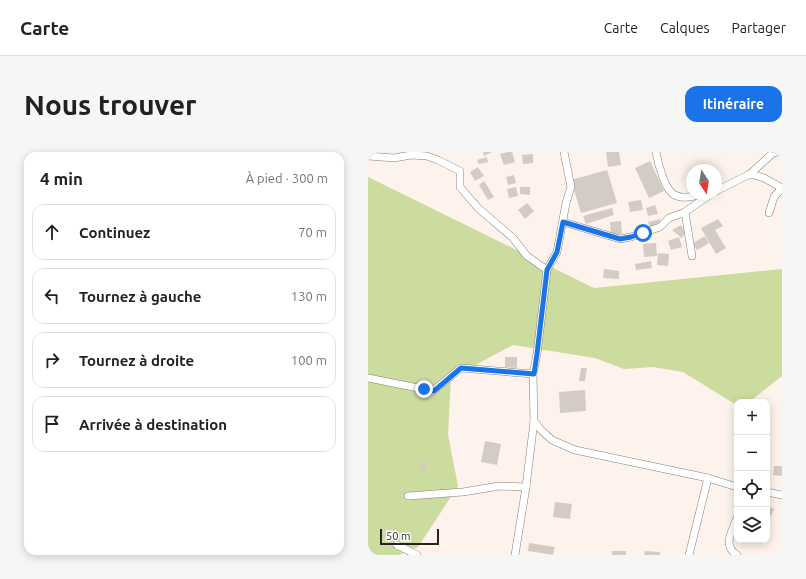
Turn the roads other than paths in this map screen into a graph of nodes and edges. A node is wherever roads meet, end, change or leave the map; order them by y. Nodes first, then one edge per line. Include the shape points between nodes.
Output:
1 (564, 152) edge
2 (656, 152) edge
3 (777, 152) edge
4 (412, 153) edge
5 (368, 156) edge
6 (750, 174) junction
7 (722, 188) edge
8 (782, 188) edge
9 (686, 196) edge
10 (702, 200) edge
11 (685, 212) junction
12 (769, 213) dead end
13 (563, 222) junction
14 (692, 256) dead end
15 (547, 270) junction
16 (534, 374) junction
17 (368, 378) edge
18 (534, 421) junction
19 (708, 478) junction
20 (526, 486) junction
21 (734, 486) edge
22 (770, 493) edge
23 (782, 495) edge
24 (408, 496) dead end
25 (734, 526) edge
26 (397, 545) dead end
27 (417, 555) edge
28 (515, 555) edge
29 (689, 555) edge
30 (737, 555) edge

1 - 13 street via 571,187
2 - 9 street via 667,189 675,196
3 - 6 street
4 - 5 street via 394,158
4 - 15 street via 428,156 460,171 460,187 474,203 513,238 527,256
6 - 7 street
6 - 8 street
8 - 12 street via 774,197
10 - 11 street
11 - 13 street via 668,218 660,227 620,239
11 - 14 street
13 - 15 street via 557,252
15 - 16 street
16 - 17 street via 461,368 434,391
16 - 18 street
18 - 19 street via 552,440 575,450
18 - 20 street
19 - 21 street
19 - 29 street
20 - 24 street via 499,486 463,492
20 - 28 street
22 - 23 street
25 - 30 street via 728,547
26 - 27 street

